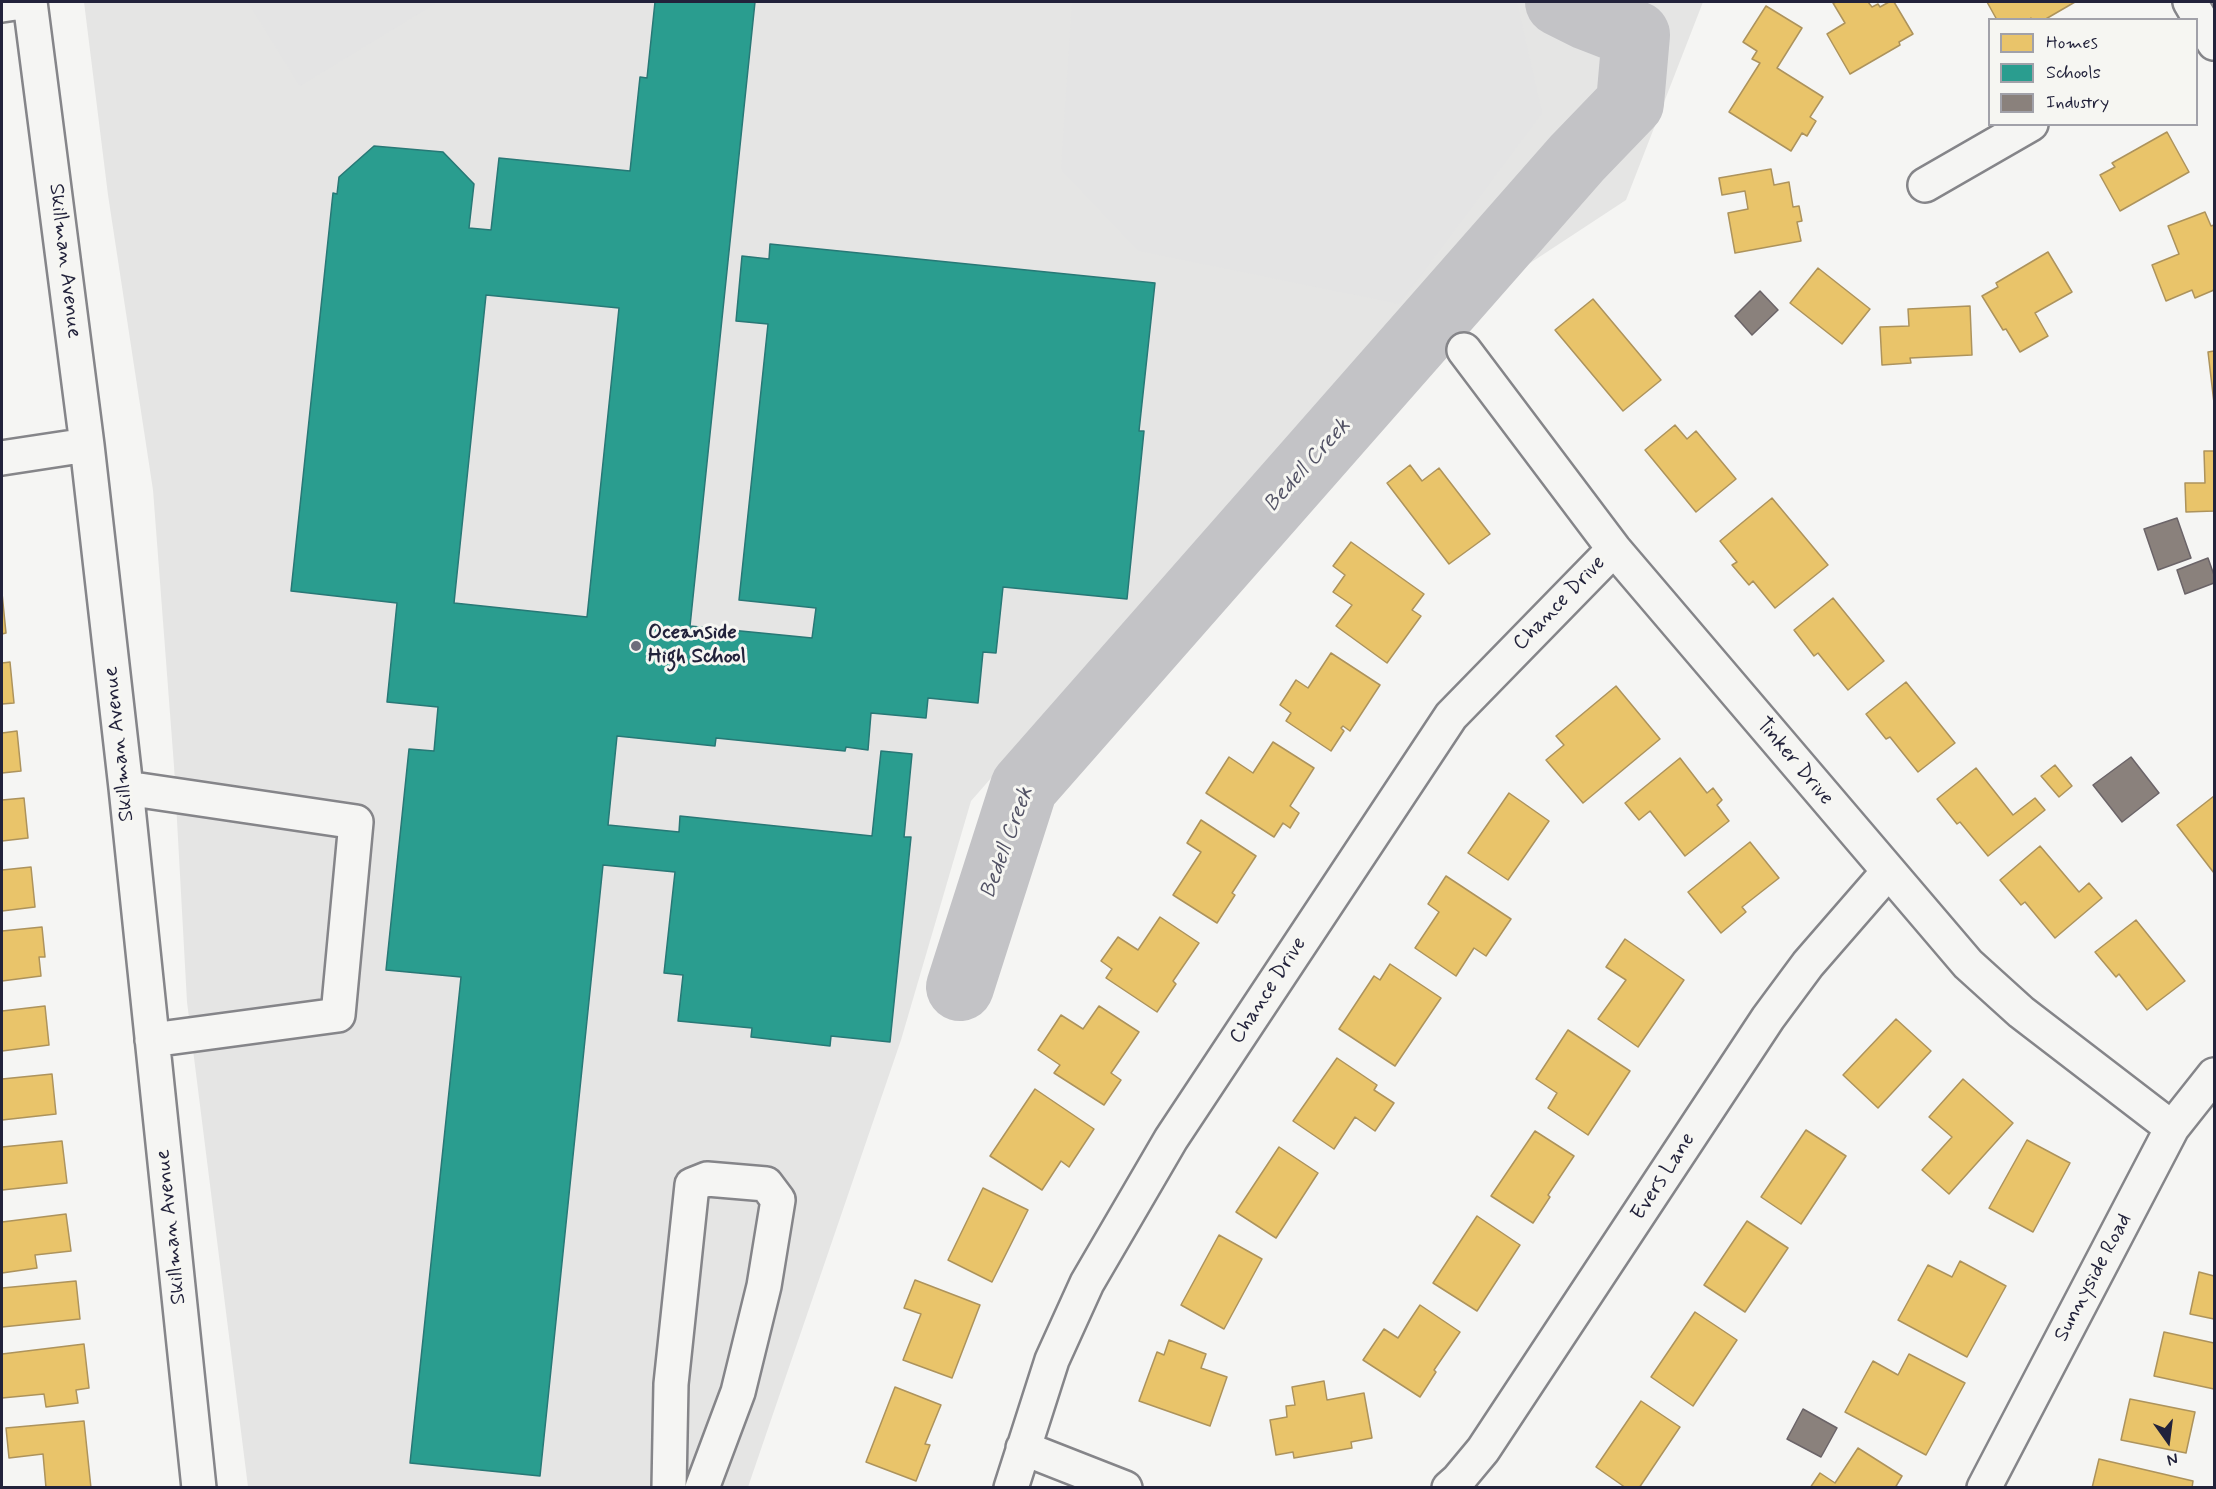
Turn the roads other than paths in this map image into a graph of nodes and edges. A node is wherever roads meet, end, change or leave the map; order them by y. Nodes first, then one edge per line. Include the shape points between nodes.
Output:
1 (22, 2) edge
2 (30, 2) edge
3 (2, 5) edge
4 (2028, 126) edge
5 (1925, 186) dead end
6 (1464, 350) dead end
7 (87, 445) junction
8 (2, 458) edge
9 (1614, 549) junction
10 (126, 788) junction
11 (1888, 872) junction
12 (152, 1040) junction
13 (2214, 1075) edge
14 (2172, 1128) junction
15 (1023, 1448) junction
16 (199, 1488) edge
17 (669, 1488) edge
18 (702, 1488) edge
19 (1011, 1488) edge
20 (1125, 1488) edge
21 (1449, 1488) edge
22 (1984, 1488) edge

1 - 3 street
2 - 7 street, Skillman Avenue
4 - 5 street
6 - 9 street, Tinker Drive
7 - 8 street
7 - 10 street, Skillman Avenue
9 - 11 street, Tinker Drive
9 - 15 street, Chance Drive via 1451,716 1177,1130 1087,1283 1052,1360
10 - 12 street, Skillman Avenue
10 - 12 street via 356,822 338,1015
11 - 14 street, Tinker Drive via 1968,964 2020,1012
11 - 21 street, Evers Lane via 1808,964 1768,1018 1483,1450
12 - 16 street, Skillman Avenue
13 - 14 street, Sunnyside Road
14 - 22 street, Sunnyside Road
15 - 19 street, Chance Drive
15 - 20 street
17 - 18 street via 671,1384 692,1185 707,1179 766,1184 778,1200 764,1286 738,1392

